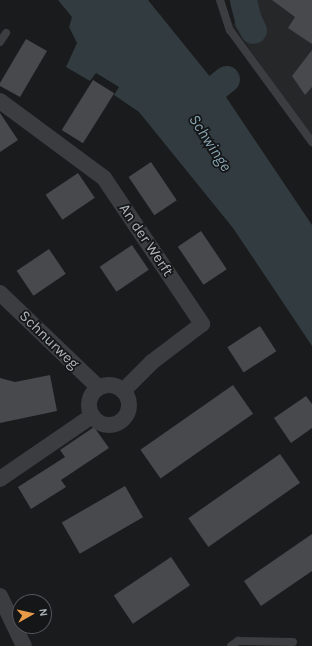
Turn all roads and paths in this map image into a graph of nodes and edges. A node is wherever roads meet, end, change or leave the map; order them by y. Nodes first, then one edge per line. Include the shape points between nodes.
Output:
1 (220, 0) edge
2 (6, 34) dead end
3 (0, 42) edge
4 (0, 101) edge
5 (312, 142) edge
6 (0, 293) edge
7 (98, 388) junction
8 (123, 391) junction
9 (92, 416) junction
10 (0, 478) edge
11 (0, 596) edge
12 (293, 642) dead end
13 (24, 646) edge
14 (231, 646) edge

1 - 5 lane via 230,30
2 - 3 lane
4 - 8 street, An der Werft via 104,178 202,324 152,362
6 - 7 street, Schnurweg
7 - 8 street via 111,385
7 - 9 street via 90,397
8 - 9 street via 129,408 123,419 118,423 106,425
9 - 10 street
11 - 13 street
12 - 14 lane via 238,641

